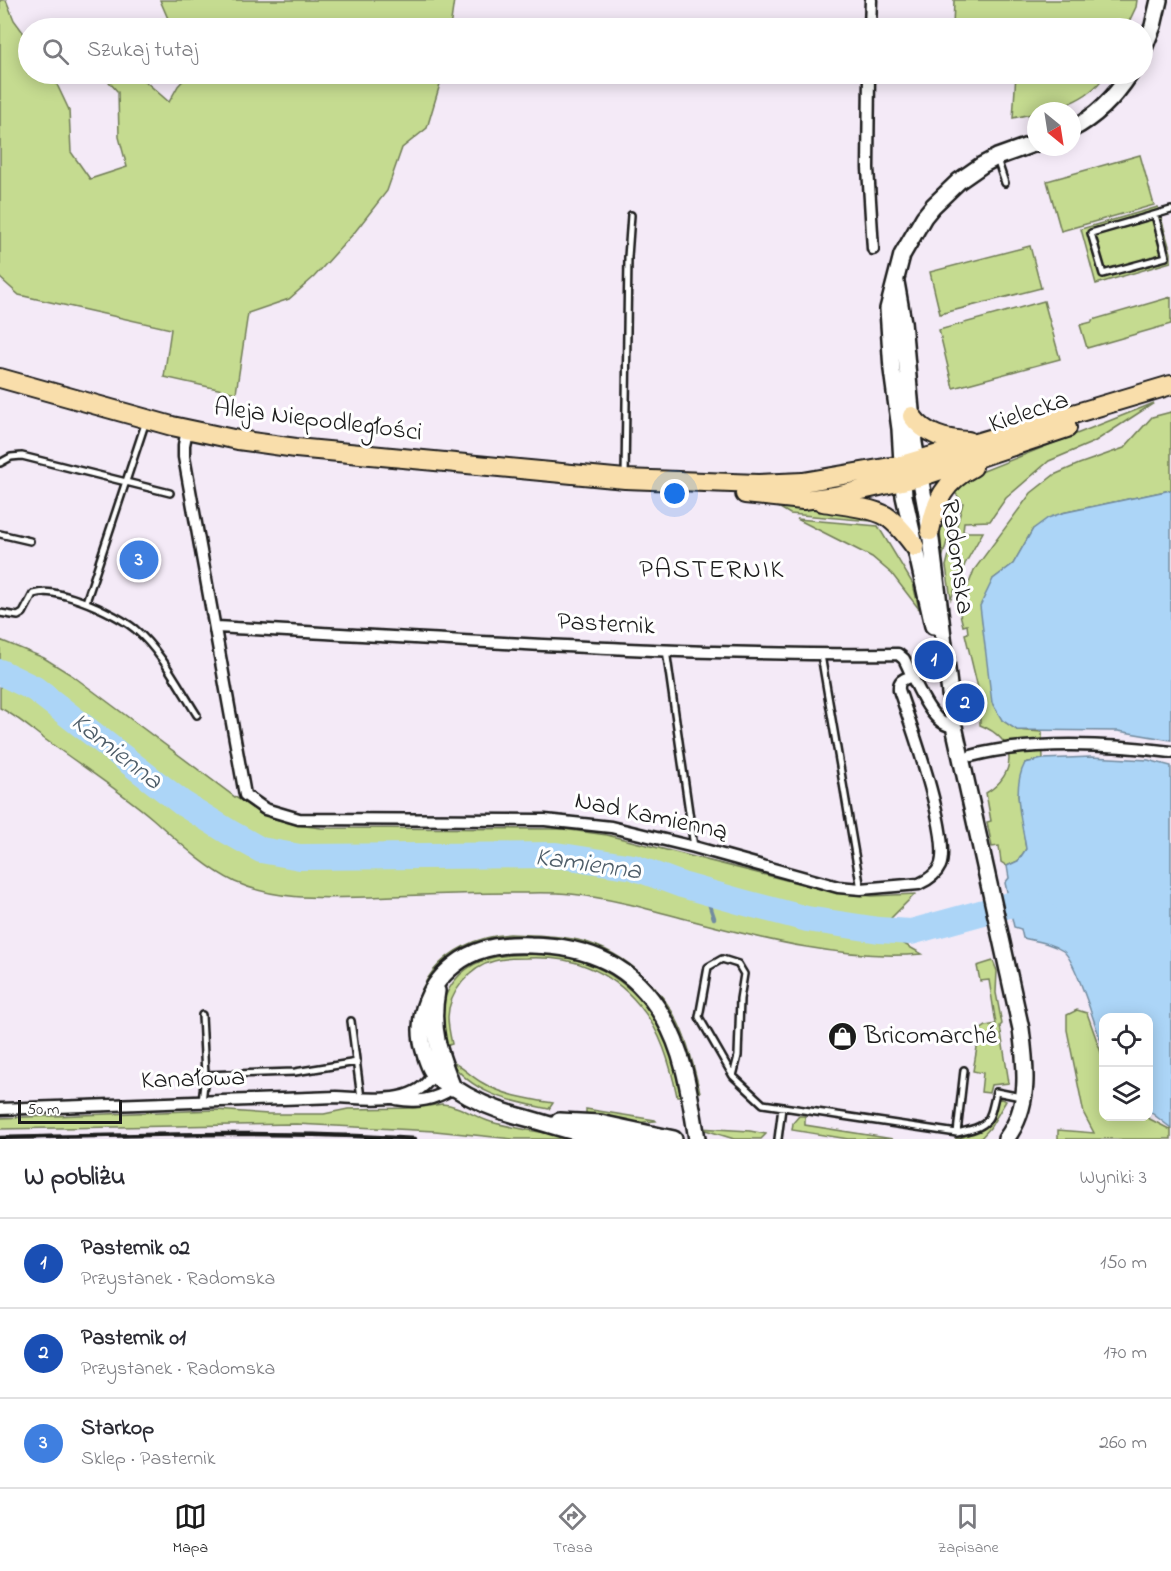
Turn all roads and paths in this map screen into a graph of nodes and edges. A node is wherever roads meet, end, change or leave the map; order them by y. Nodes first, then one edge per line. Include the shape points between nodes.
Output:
1 (871, 0) edge
2 (1159, 0) edge
3 (870, 18) edge
4 (1153, 26) edge
5 (869, 84) edge
6 (1123, 84) edge
7 (1081, 124) edge
8 (1027, 146) edge
9 (997, 157) junction
10 (1005, 183) dead end
11 (1171, 210) edge
12 (631, 215) dead end
13 (1155, 215) junction
14 (873, 249) dead end
15 (896, 282) junction
16 (0, 378) edge
17 (1171, 386) edge
18 (1171, 392) edge
19 (912, 416) junction
20 (147, 419) junction
21 (187, 430) junction
22 (979, 441) junction
23 (1016, 445) junction
24 (0, 463) edge
25 (910, 471) junction
26 (630, 480) junction
27 (126, 482) junction
28 (170, 493) dead end
29 (803, 500) junction
30 (930, 531) junction
31 (0, 534) edge
32 (30, 542) dead end
33 (915, 547) junction
34 (86, 602) junction
35 (0, 613) edge
36 (216, 627) junction
37 (666, 650) junction
38 (821, 655) junction
39 (912, 676) junction
40 (950, 696) junction
41 (197, 715) dead end
42 (954, 726) junction
43 (1171, 752) edge
44 (971, 756) dead end
45 (694, 847) junction
46 (861, 889) junction
47 (202, 1015) dead end
48 (351, 1021) dead end
49 (357, 1062) junction
50 (438, 1068) junction
51 (964, 1070) dead end
52 (205, 1075) junction
53 (733, 1076) junction
54 (422, 1088) junction
55 (453, 1088) junction
56 (360, 1098) junction
57 (387, 1098) junction
58 (1024, 1098) junction
59 (202, 1102) junction
60 (782, 1108) junction
61 (0, 1109) edge
62 (957, 1133) junction
63 (674, 1139) edge
64 (696, 1139) edge
65 (778, 1139) edge
66 (1006, 1139) edge

1 - 3 street
2 - 4 street
5 - 14 street
6 - 7 street via 1111,100
8 - 9 street
9 - 10 lane
9 - 15 street via 963,177 931,208 902,255
11 - 13 lane
12 - 26 lane
13 - 13 lane via 1091,233 1103,274 1166,257
15 - 19 street
15 - 25 street via 888,309 892,370
16 - 20 main road, Aleja Niepodległości
17 - 22 main road, Kielecka
18 - 23 main road, Kielecka
19 - 22 main road via 934,435
19 - 25 street
20 - 21 main road, Aleja Niepodległości
20 - 27 lane
21 - 26 main road, Aleja Niepodległości via 296,448
21 - 36 street via 184,457
22 - 25 main road, Kielecka
23 - 25 main road, Kielecka
23 - 30 main road via 949,482 935,506
24 - 27 lane via 22,456
25 - 26 main road, Aleja Niepodległości via 769,484
25 - 29 main road, Aleja Niepodległości via 835,496
25 - 30 street, Radomska
25 - 33 street, Radomska via 904,496
26 - 29 main road, Aleja Niepodległości
27 - 28 lane
27 - 34 lane
29 - 33 main road via 879,513 898,525
30 - 40 street, Radomska
31 - 32 lane
33 - 40 street, Radomska
34 - 35 lane via 40,592 33,594 18,616
34 - 41 lane via 136,630
36 - 37 street, Pasternik
36 - 45 street, Nad Kamienną via 245,795 265,809 294,818 577,822
37 - 38 street, Pasternik
37 - 45 lane
38 - 39 street, Pasternik via 898,654
38 - 46 lane
39 - 42 street, Pasternik via 935,716 945,725
39 - 46 street, Nad Kamienną via 900,682 898,690 920,752 942,856 936,871 921,883
40 - 42 street, Radomska
42 - 58 street, Radomska via 1021,1029 1026,1072
43 - 44 street via 1124,746 1031,747
45 - 46 street, Nad Kamienną via 826,884
47 - 52 lane
48 - 49 lane
49 - 52 lane via 295,1072
49 - 56 lane
50 - 54 street
50 - 55 street via 440,1081
50 - 64 street via 421,1040 421,1021 427,998 451,969 473,954 504,945 568,947 607,962 639,985 663,1017 682,1062
51 - 62 lane
52 - 59 lane
53 - 53 lane via 699,1017 708,967 722,959 738,964 744,974
53 - 60 lane via 764,1104
54 - 55 street, Kanałowa
54 - 57 street, Kanałowa
55 - 57 street, Kanałowa via 431,1099
55 - 63 street via 488,1106 537,1120 600,1123
56 - 57 street, Kanałowa
56 - 59 street, Kanałowa
58 - 62 lane via 996,1092 986,1124
58 - 66 street
59 - 61 street, Kanałowa
60 - 62 lane
60 - 65 lane

